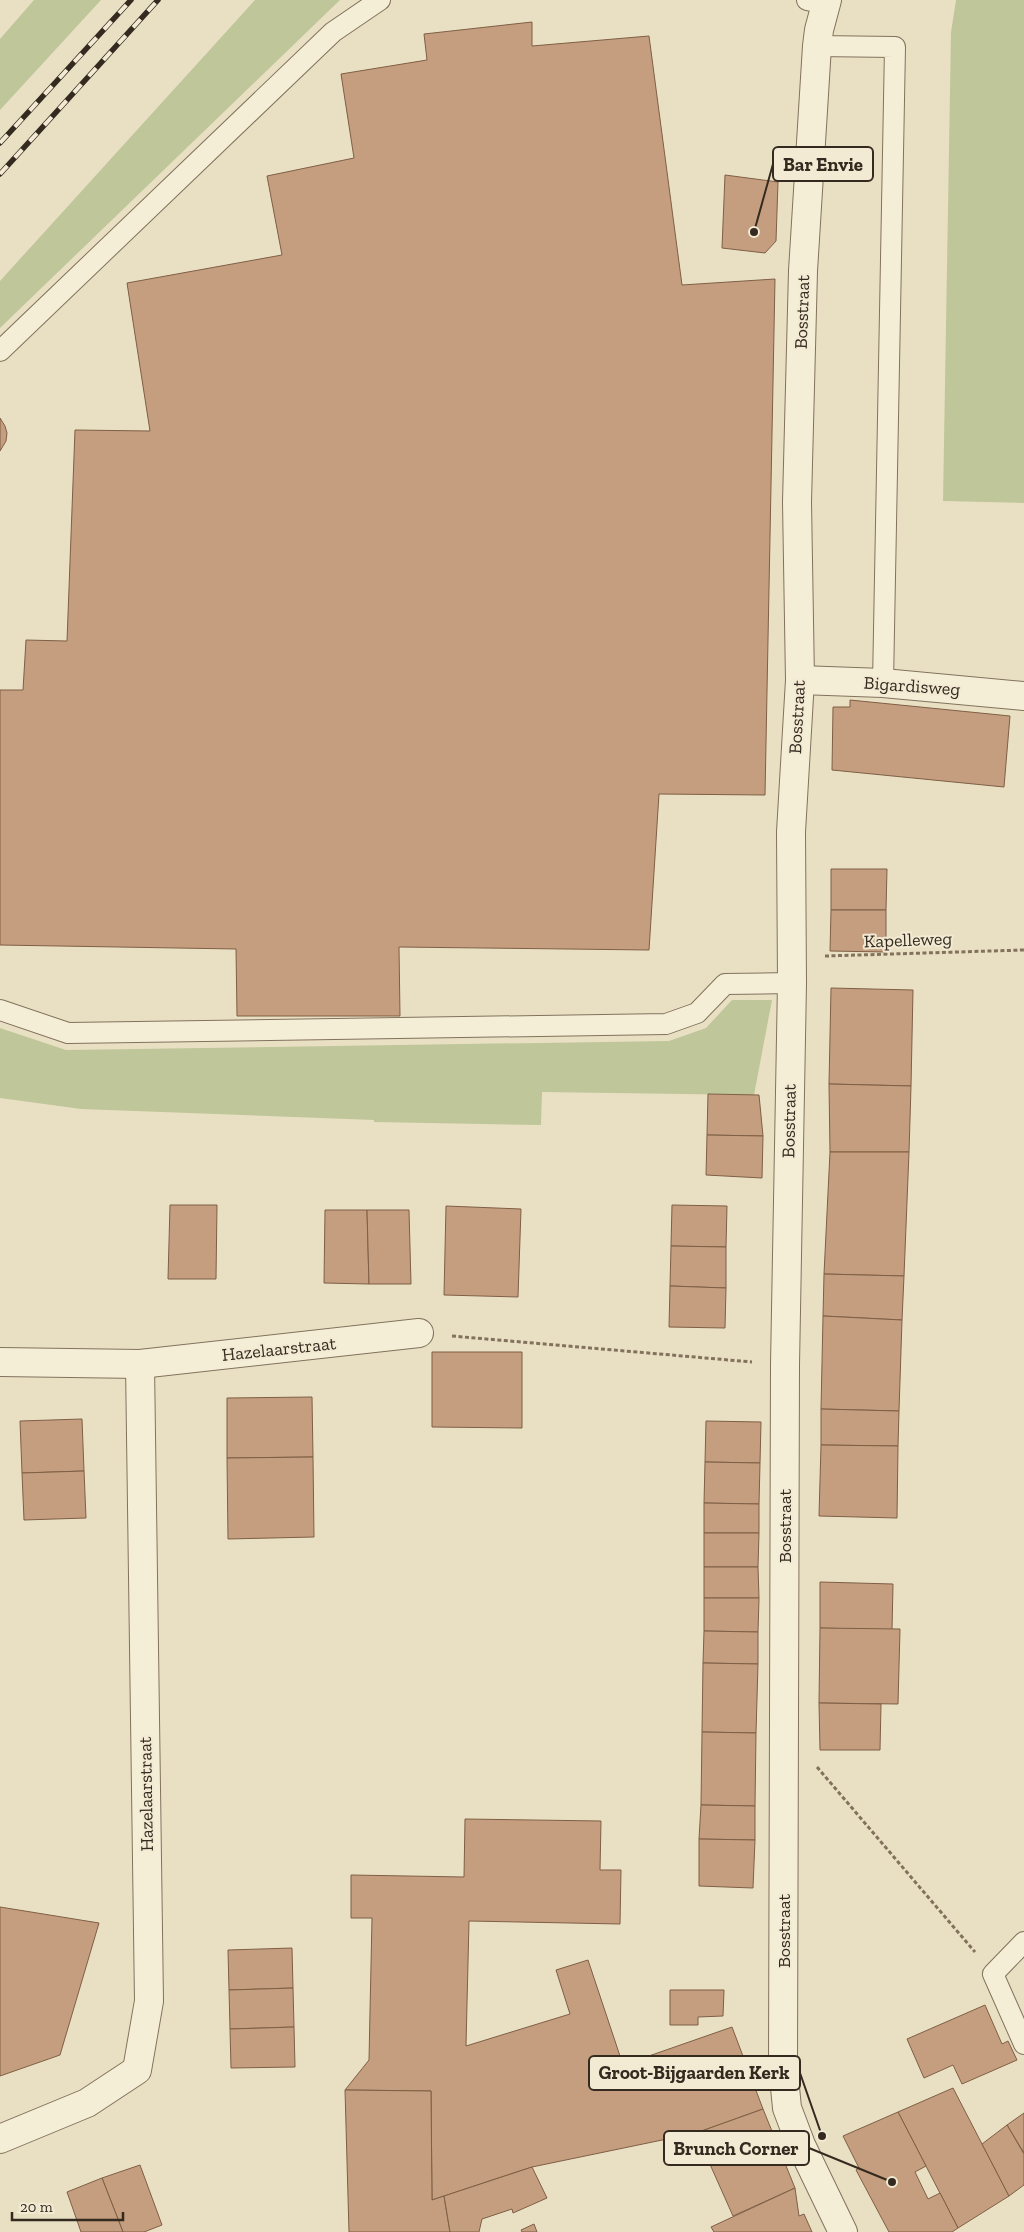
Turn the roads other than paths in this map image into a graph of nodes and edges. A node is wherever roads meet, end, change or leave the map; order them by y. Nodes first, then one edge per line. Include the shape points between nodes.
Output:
1 (380, 0) edge
2 (820, 1) edge
3 (817, 46) junction
4 (0, 351) edge
5 (800, 680) junction
6 (883, 683) junction
7 (1024, 696) edge
8 (792, 970) junction
9 (0, 1010) edge
10 (419, 1333) road end
11 (0, 1362) edge
12 (140, 1364) junction
13 (1024, 1942) edge
14 (1024, 2044) edge
15 (0, 2139) edge
16 (843, 2232) edge

1 - 4 lane via 333,32
2 - 3 street, Bosstraat
3 - 5 street, Bosstraat via 803,280 797,502
3 - 6 lane via 895,47
5 - 6 street, Bigardisweg
5 - 8 street, Bosstraat via 792,832
6 - 7 street, Bigardisweg
8 - 9 lane via 724,984 697,1013 666,1024 68,1033
8 - 16 street, Bosstraat via 785,1365 783,2067 786,2108
10 - 12 street, Hazelaarstraat
11 - 12 street, Hazelaarstraat
12 - 15 street, Hazelaarstraat via 149,2001 137,2070 87,2103
13 - 14 lane via 993,1974

